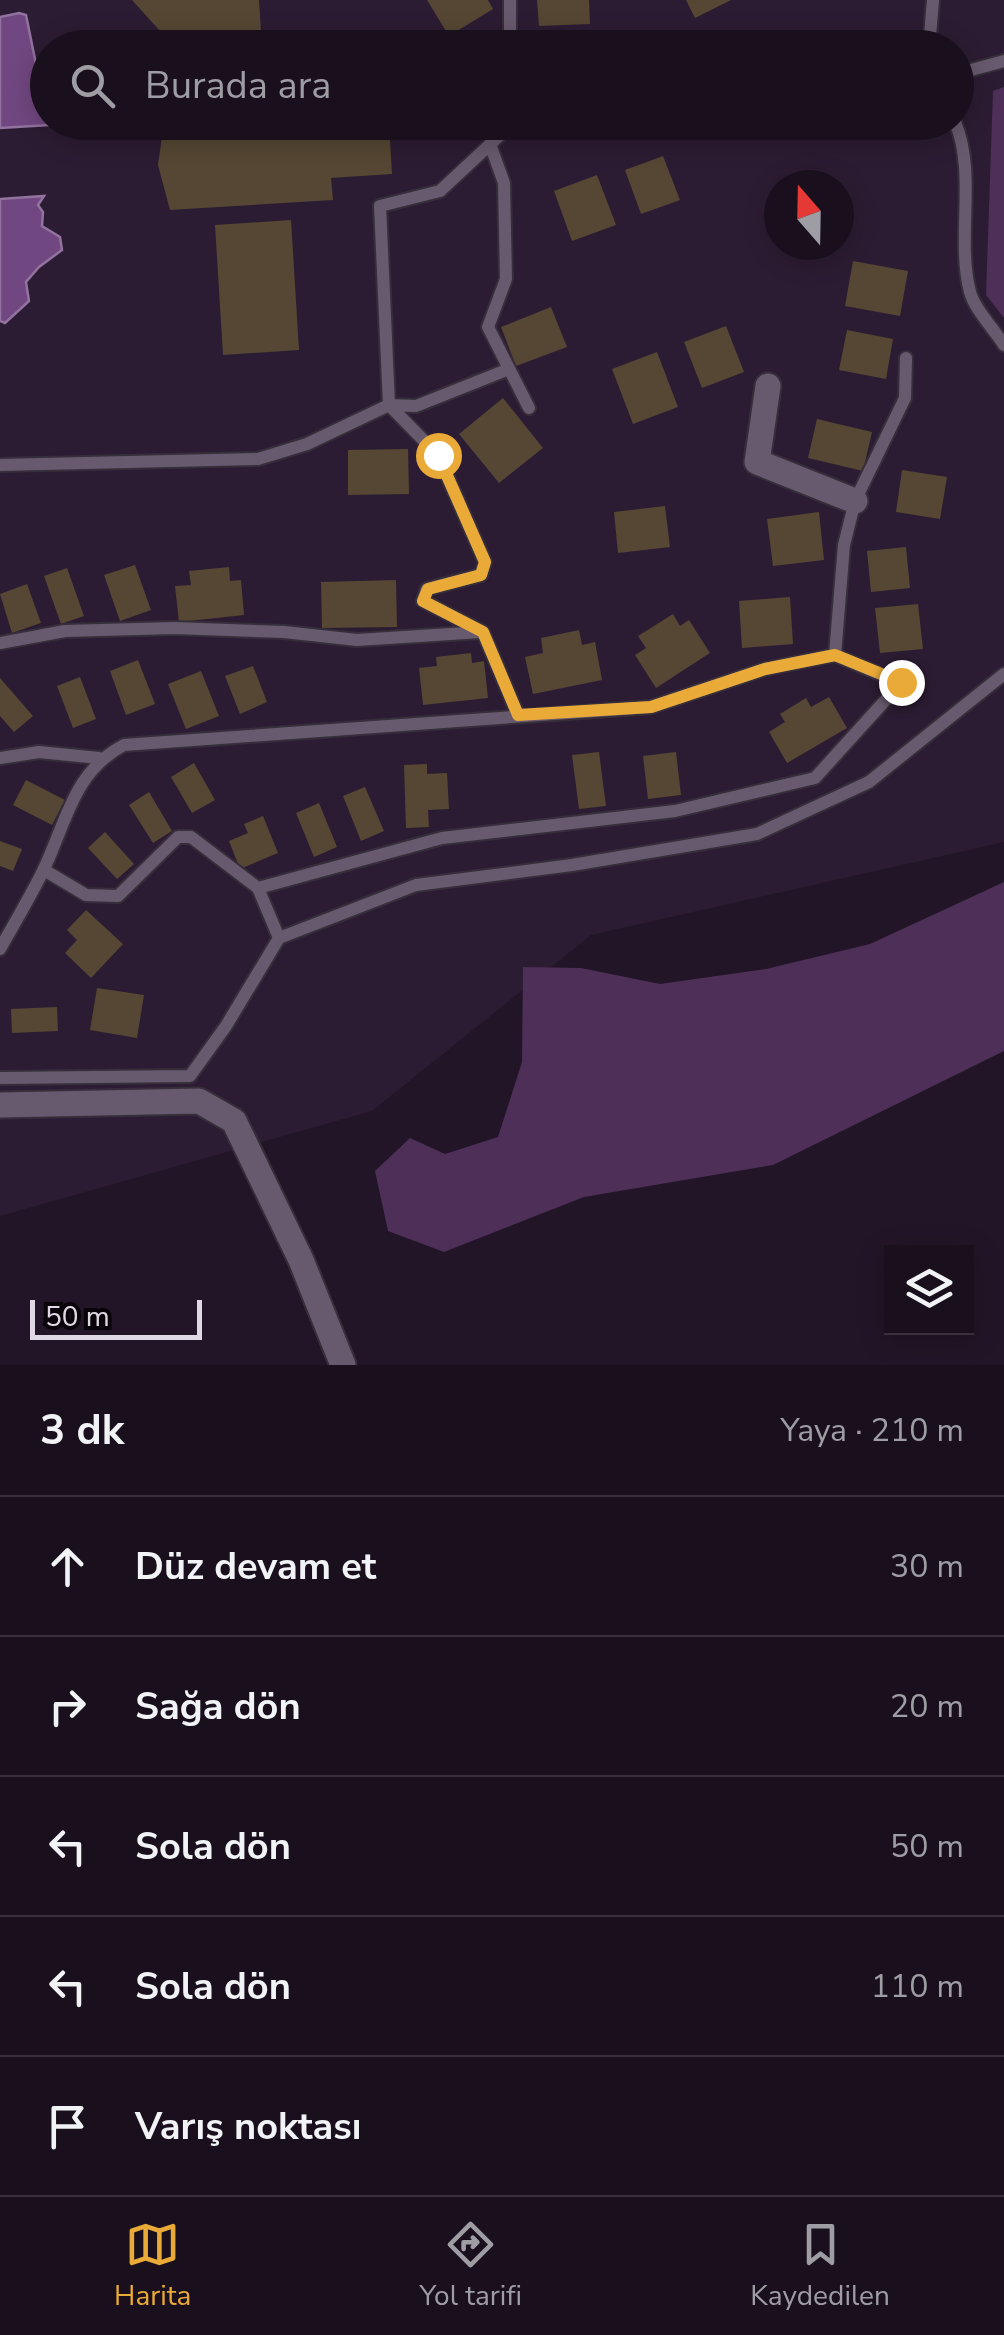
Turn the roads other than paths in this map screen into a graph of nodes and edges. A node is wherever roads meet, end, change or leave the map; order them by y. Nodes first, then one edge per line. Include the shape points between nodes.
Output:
1 (510, 0) edge
2 (933, 0) edge
3 (510, 30) edge
4 (930, 30) edge
5 (1004, 61) edge
6 (974, 69) edge
7 (494, 140) edge
8 (962, 140) edge
9 (490, 144) junction
10 (1004, 344) edge
11 (906, 358) dead end
12 (509, 368) junction
13 (768, 386) dead end
14 (389, 405) junction
15 (529, 408) dead end
16 (0, 464) edge
17 (855, 501) junction
18 (483, 632) junction
19 (0, 643) edge
20 (835, 655) junction
21 (1004, 674) edge
22 (518, 715) junction
23 (0, 758) edge
24 (99, 758) junction
25 (44, 870) junction
26 (258, 888) junction
27 (279, 938) junction
28 (0, 949) edge
29 (0, 1078) edge
30 (0, 1105) edge
31 (343, 1365) edge

1 - 3 lane
2 - 4 lane
5 - 6 lane
7 - 9 lane
8 - 10 lane via 971,296
9 - 12 lane via 504,183 506,279 488,327
9 - 14 lane via 440,191 380,206
11 - 17 lane via 905,398
12 - 14 lane via 416,406
12 - 15 lane
13 - 17 street via 757,462
14 - 16 lane via 258,460
14 - 18 lane via 438,455 485,562 481,575 428,589 423,601
17 - 20 lane via 844,545
18 - 19 lane via 356,640 174,628 65,630
18 - 22 lane
20 - 22 lane via 765,669 651,707
20 - 26 lane via 901,682 816,778 675,811 442,838
21 - 27 lane via 869,782 757,834 416,885
22 - 24 lane via 124,744
23 - 24 lane via 39,752
24 - 25 lane via 68,809
25 - 26 lane via 86,895 118,896 178,837 191,837
25 - 28 lane
26 - 27 lane
27 - 29 lane via 190,1076
30 - 31 street via 198,1102 234,1121

